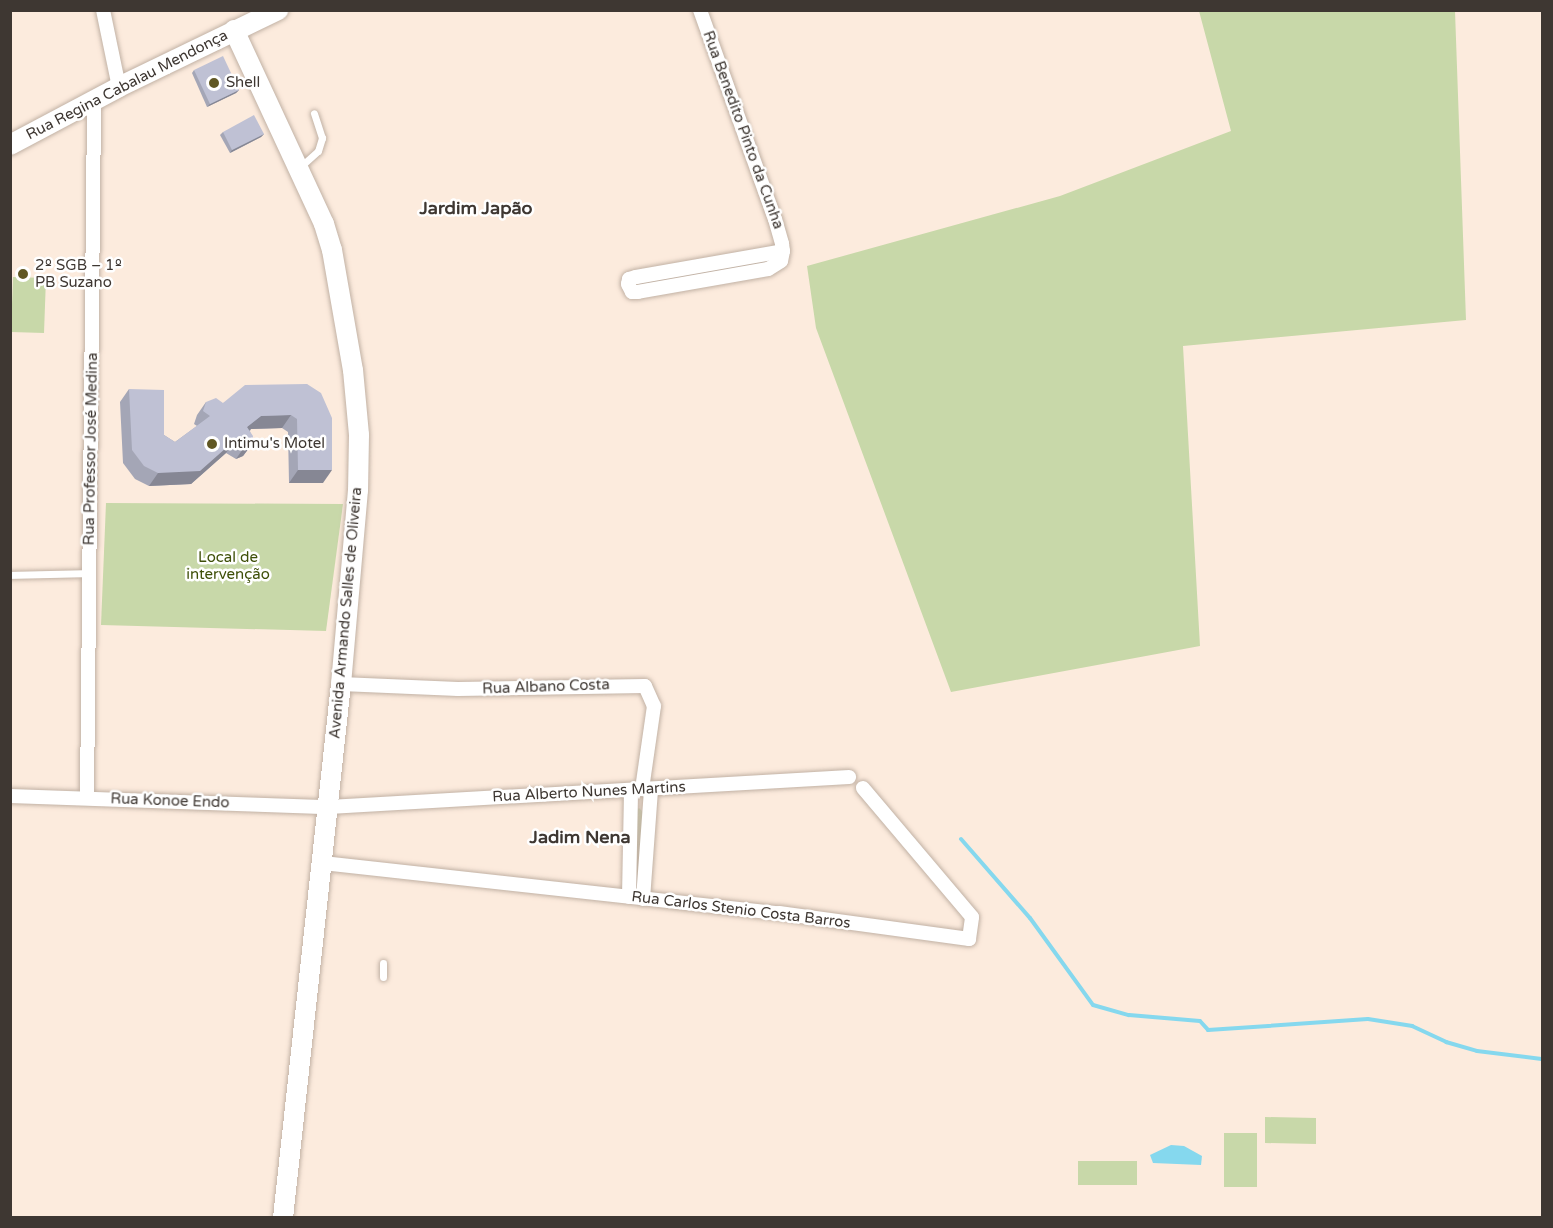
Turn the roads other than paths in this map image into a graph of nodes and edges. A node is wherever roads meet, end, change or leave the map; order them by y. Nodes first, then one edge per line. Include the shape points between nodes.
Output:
1 (103, 10) edge
2 (278, 10) edge
3 (700, 10) edge
4 (234, 30) junction
5 (119, 87) junction
6 (94, 101) junction
7 (314, 113) dead end
8 (10, 145) edge
9 (297, 170) junction
10 (706, 272) dead end
11 (90, 573) junction
12 (10, 575) edge
13 (341, 684) junction
14 (849, 777) dead end
15 (863, 788) dead end
16 (641, 790) junction
17 (10, 796) edge
18 (87, 798) junction
19 (329, 807) junction
20 (323, 862) junction
21 (636, 898) junction
22 (383, 963) dead end
23 (383, 977) dead end
24 (284, 1218) edge

1 - 5 street
2 - 4 main road, Rua Regina Cabalau Mendonça
3 - 10 street, Rua Benedito Pinto da Cunha via 783,251 776,267
4 - 5 main road, Rua Regina Cabalau Mendonça
4 - 9 main road, Avenida Armando Salles de Oliveira
5 - 6 main road, Rua Regina Cabalau Mendonça
6 - 8 main road, Rua Regina Cabalau Mendonça
6 - 11 street, Rua Professor José Medina
7 - 9 lane via 322,138 318,151
9 - 13 main road, Avenida Armando Salles de Oliveira via 324,224 340,280 359,435
11 - 12 lane
11 - 18 street, Rua Professor José Medina
13 - 16 street, Rua Albano Costa via 458,689 645,686 654,706
13 - 19 main road, Avenida Armando Salles de Oliveira
14 - 16 street, Rua Alberto Nunes Martins
15 - 21 street, Rua Carlos Stenio Costa Barros via 972,917 969,939
16 - 19 street, Rua Alberto Nunes Martins
16 - 21 street, Rua Albano Costa
16 - 21 street, Rua Albano Costa
17 - 18 street, Rua Konoe Endo
18 - 19 street, Rua Konoe Endo
19 - 20 main road, Avenida Armando Salles de Oliveira
20 - 21 street, Rua Carlos Stenio Costa Barros
20 - 24 main road, Avenida Armando Salles de Oliveira
22 - 23 lane

